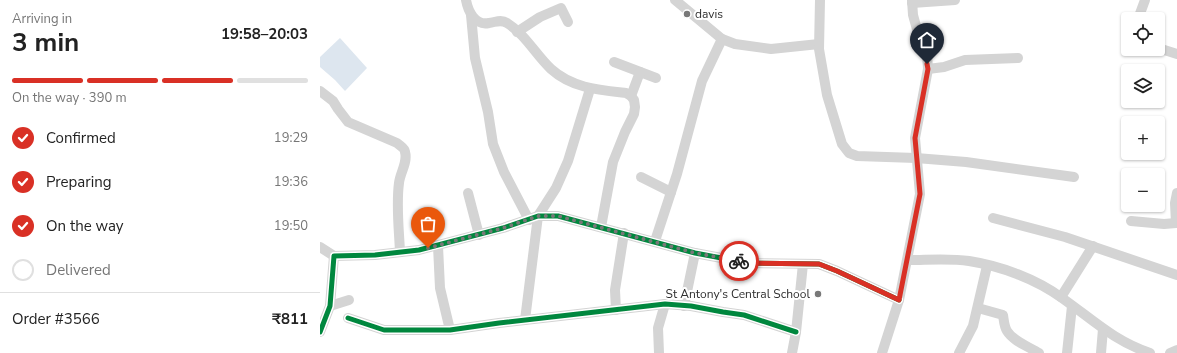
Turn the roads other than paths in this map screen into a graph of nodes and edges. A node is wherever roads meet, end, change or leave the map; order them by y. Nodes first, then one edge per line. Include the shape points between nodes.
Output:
1 (466, 0) edge
2 (675, 0) edge
3 (820, 0) edge
4 (954, 0) edge
5 (1145, 0) edge
6 (912, 2) edge
7 (1141, 12) edge
8 (471, 15) junction
9 (568, 22) dead end
10 (517, 32) junction
11 (722, 39) junction
12 (819, 44) junction
13 (1165, 50) edge
14 (1177, 54) edge
15 (1018, 58) dead end
16 (614, 62) dead end
17 (928, 69) junction
18 (640, 72) junction
19 (656, 78) dead end
20 (590, 89) junction
21 (320, 91) edge
22 (631, 96) junction
23 (916, 158) junction
24 (641, 177) dead end
25 (1074, 177) dead end
26 (671, 192) junction
27 (468, 193) dead end
28 (1177, 193) edge
29 (534, 218) junction
30 (993, 218) dead end
31 (1131, 221) dead end
32 (1176, 223) edge
33 (602, 227) junction
34 (624, 233) junction
35 (478, 235) junction
36 (655, 241) junction
37 (438, 246) junction
38 (1093, 246) junction
39 (320, 247) edge
40 (400, 252) junction
41 (695, 253) junction
42 (334, 256) junction
43 (908, 260) junction
44 (803, 264) junction
45 (987, 266) junction
46 (1177, 274) edge
47 (1061, 297) junction
48 (349, 300) dead end
49 (899, 300) junction
50 (665, 304) junction
51 (330, 306) junction
52 (684, 306) junction
53 (1072, 306) junction
54 (978, 308) junction
55 (616, 310) junction
56 (348, 318) dead end
57 (525, 320) junction
58 (1104, 329) junction
59 (450, 330) junction
60 (320, 332) edge
61 (796, 332) junction
62 (1177, 350) edge
63 (659, 353) edge
64 (792, 353) edge
65 (882, 353) edge
66 (959, 353) edge
67 (1039, 353) edge
68 (1067, 353) edge
69 (1101, 353) edge
70 (1150, 353) edge
71 (1170, 353) edge

1 - 8 street
2 - 11 street
3 - 12 street
4 - 6 street
5 - 7 street
6 - 17 street via 918,33 927,54
8 - 10 street via 487,24 505,21
8 - 29 street via 475,58 493,144 504,172
9 - 10 street via 561,8 540,17
10 - 20 street via 552,70 572,83
11 - 12 street via 735,44 771,49
11 - 26 street via 702,81
12 - 23 street via 828,95 842,144 849,153 857,156
13 - 14 street
15 - 17 street via 965,60
16 - 18 street
17 - 23 street via 915,138
18 - 19 street
18 - 22 street
20 - 22 street via 626,93
20 - 29 street via 568,161 556,188
21 - 40 street via 333,101 348,122 404,148 406,153 399,180 398,199
22 - 33 street via 634,100 634,114 613,162
23 - 25 street
23 - 43 street via 920,194
24 - 26 street
26 - 36 street
27 - 35 street
28 - 32 street
29 - 33 street via 558,216
29 - 35 street
29 - 57 street
30 - 38 street
31 - 32 street
33 - 34 street
34 - 36 street
34 - 55 street via 615,290
35 - 37 street
36 - 41 street
37 - 40 street
37 - 59 street via 440,288
38 - 46 street
38 - 47 street
39 - 42 street
40 - 42 street
41 - 44 street via 748,263
41 - 52 street
42 - 51 street
43 - 45 street via 968,261
43 - 49 street
44 - 49 street via 819,264
44 - 61 street
45 - 47 street via 1029,280
45 - 54 street
47 - 53 street
48 - 51 street
49 - 65 street
50 - 52 street
50 - 55 street
50 - 63 street via 658,328
51 - 60 street
52 - 61 street via 744,315
53 - 58 street
53 - 68 street
54 - 66 street via 973,326
54 - 67 street via 1003,315 1008,332
55 - 57 street
56 - 59 street via 384,330
57 - 59 street
58 - 69 street
58 - 70 street via 1120,340
61 - 64 street
62 - 71 street

